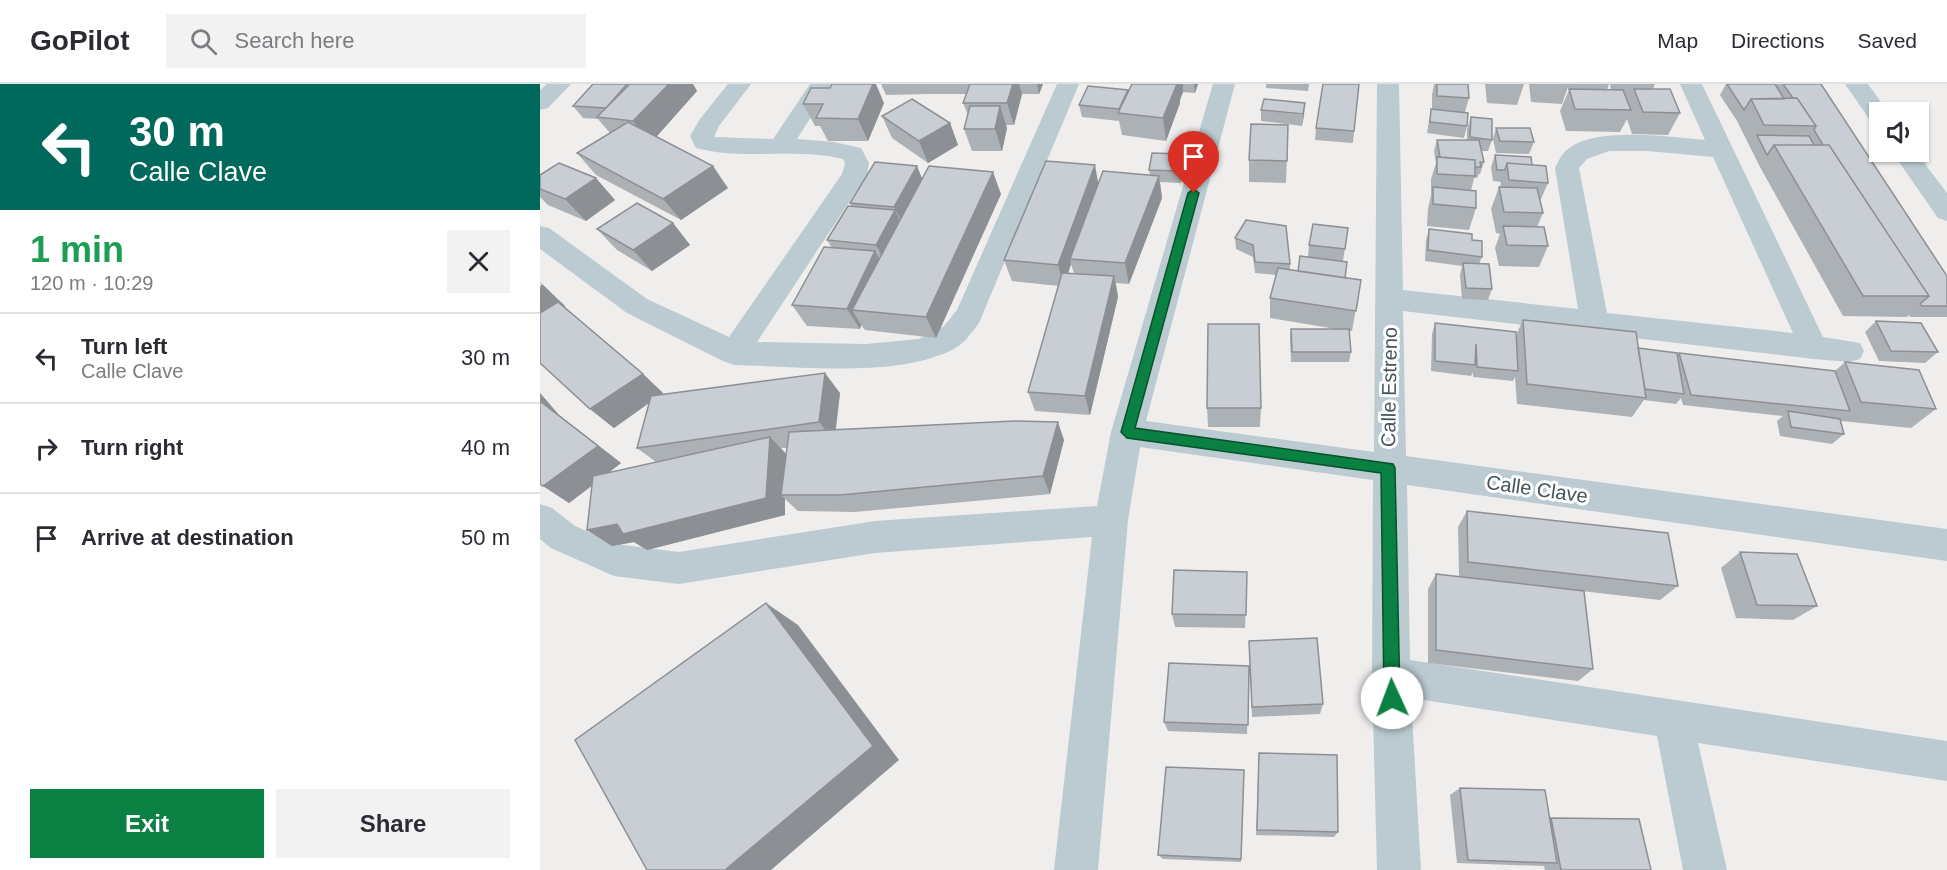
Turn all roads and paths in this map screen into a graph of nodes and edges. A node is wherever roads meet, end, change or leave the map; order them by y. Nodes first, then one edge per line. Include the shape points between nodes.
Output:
1 (560, 84) edge
2 (741, 84) edge
3 (821, 84) edge
4 (1068, 84) edge
5 (1224, 84) edge
6 (1388, 84) edge
7 (1690, 84) edge
8 (1856, 84) edge
9 (1869, 102) edge
10 (540, 103) edge
11 (781, 145) junction
12 (1723, 150) junction
13 (1911, 162) edge
14 (1947, 212) edge
15 (540, 236) edge
16 (1390, 299) junction
17 (1595, 323) junction
18 (1814, 348) junction
19 (1849, 351) dead end
20 (734, 353) junction
21 (1127, 432) junction
22 (1388, 468) junction
23 (540, 519) edge
24 (1111, 520) junction
25 (1947, 545) edge
26 (1391, 676) junction
27 (1673, 720) junction
28 (1947, 761) edge
29 (1076, 870) edge
30 (1399, 870) edge
31 (1705, 870) edge

1 - 10 street
2 - 11 street via 708,124 702,136 705,143
3 - 11 street
4 - 20 street via 969,315 954,334 920,350 866,356
5 - 21 street
6 - 16 street, Calle Estreno
7 - 12 street
8 - 9 street
11 - 20 street via 837,149 852,154 857,163 854,176
12 - 17 street via 1621,142 1576,154 1567,168
12 - 18 street
13 - 14 street
15 - 20 street via 637,306
16 - 17 street
16 - 22 street, Calle Estreno
17 - 18 street
18 - 19 street
21 - 22 street, Calle Clave
21 - 24 street
22 - 25 street, Calle Clave
22 - 26 street, Calle Estreno
23 - 24 street via 563,537 614,560 679,568 875,537
24 - 29 street
26 - 27 street
26 - 30 street, Calle Estreno
27 - 28 street
27 - 31 street

